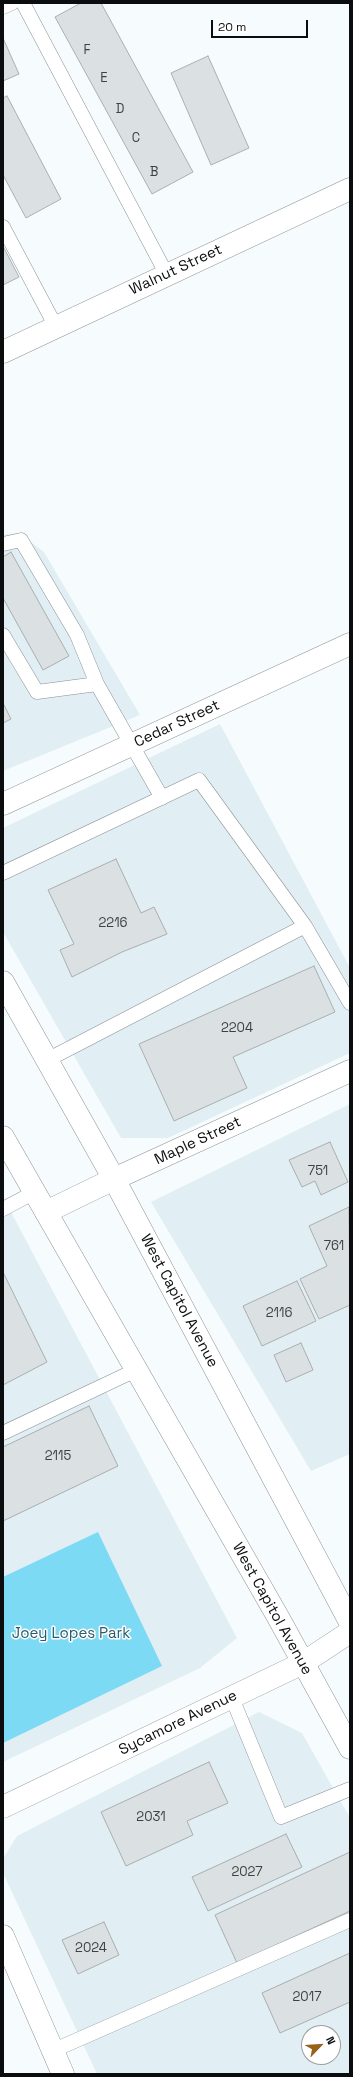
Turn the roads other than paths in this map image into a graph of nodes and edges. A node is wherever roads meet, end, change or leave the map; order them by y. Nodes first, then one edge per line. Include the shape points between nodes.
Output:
1 (12, 3) edge
2 (23, 3) edge
3 (3, 7) edge
4 (350, 189) edge
5 (3, 227) edge
6 (167, 275) junction
7 (56, 327) junction
8 (3, 352) edge
9 (3, 544) edge
10 (3, 635) edge
11 (350, 644) edge
12 (97, 684) junction
13 (132, 745) junction
14 (162, 798) junction
15 (3, 804) edge
16 (3, 873) edge
17 (305, 926) junction
18 (3, 982) edge
19 (350, 1003) edge
20 (47, 1060) junction
21 (350, 1071) edge
22 (3, 1137) edge
23 (114, 1179) junction
24 (35, 1192) junction
25 (3, 1209) edge
26 (46, 1212) junction
27 (136, 1370) junction
28 (3, 1433) edge
29 (350, 1622) edge
30 (350, 1632) edge
31 (303, 1663) junction
32 (232, 1698) junction
33 (350, 1748) edge
34 (350, 1788) edge
35 (3, 1807) edge
36 (350, 1920) edge
37 (3, 1936) edge
38 (52, 2051) junction
39 (63, 2074) edge

1 - 3 lane
2 - 6 lane
4 - 6 street, Walnut Street
5 - 7 lane
6 - 7 street, Walnut Street
7 - 8 street, Walnut Street
9 - 12 lane via 21,540 77,634
10 - 12 lane via 38,692
11 - 13 street, Cedar Street
12 - 13 lane
13 - 14 lane
13 - 15 street, Cedar Street
14 - 16 lane
14 - 17 lane via 199,780
17 - 19 lane
17 - 20 lane
18 - 20 street, West Capitol Avenue
20 - 23 street, West Capitol Avenue
21 - 23 street, Maple Street
22 - 24 street, West Capitol Avenue
23 - 26 street, Maple Street
23 - 29 street, West Capitol Avenue
24 - 25 lane
24 - 26 street, West Capitol Avenue
26 - 27 street, West Capitol Avenue
27 - 28 lane
27 - 31 street, West Capitol Avenue
30 - 31 street, Sycamore Avenue
31 - 32 street, Sycamore Avenue
31 - 33 street, West Capitol Avenue
32 - 34 lane via 281,1817
32 - 35 street, Sycamore Avenue
36 - 38 lane
37 - 38 street
38 - 39 street

